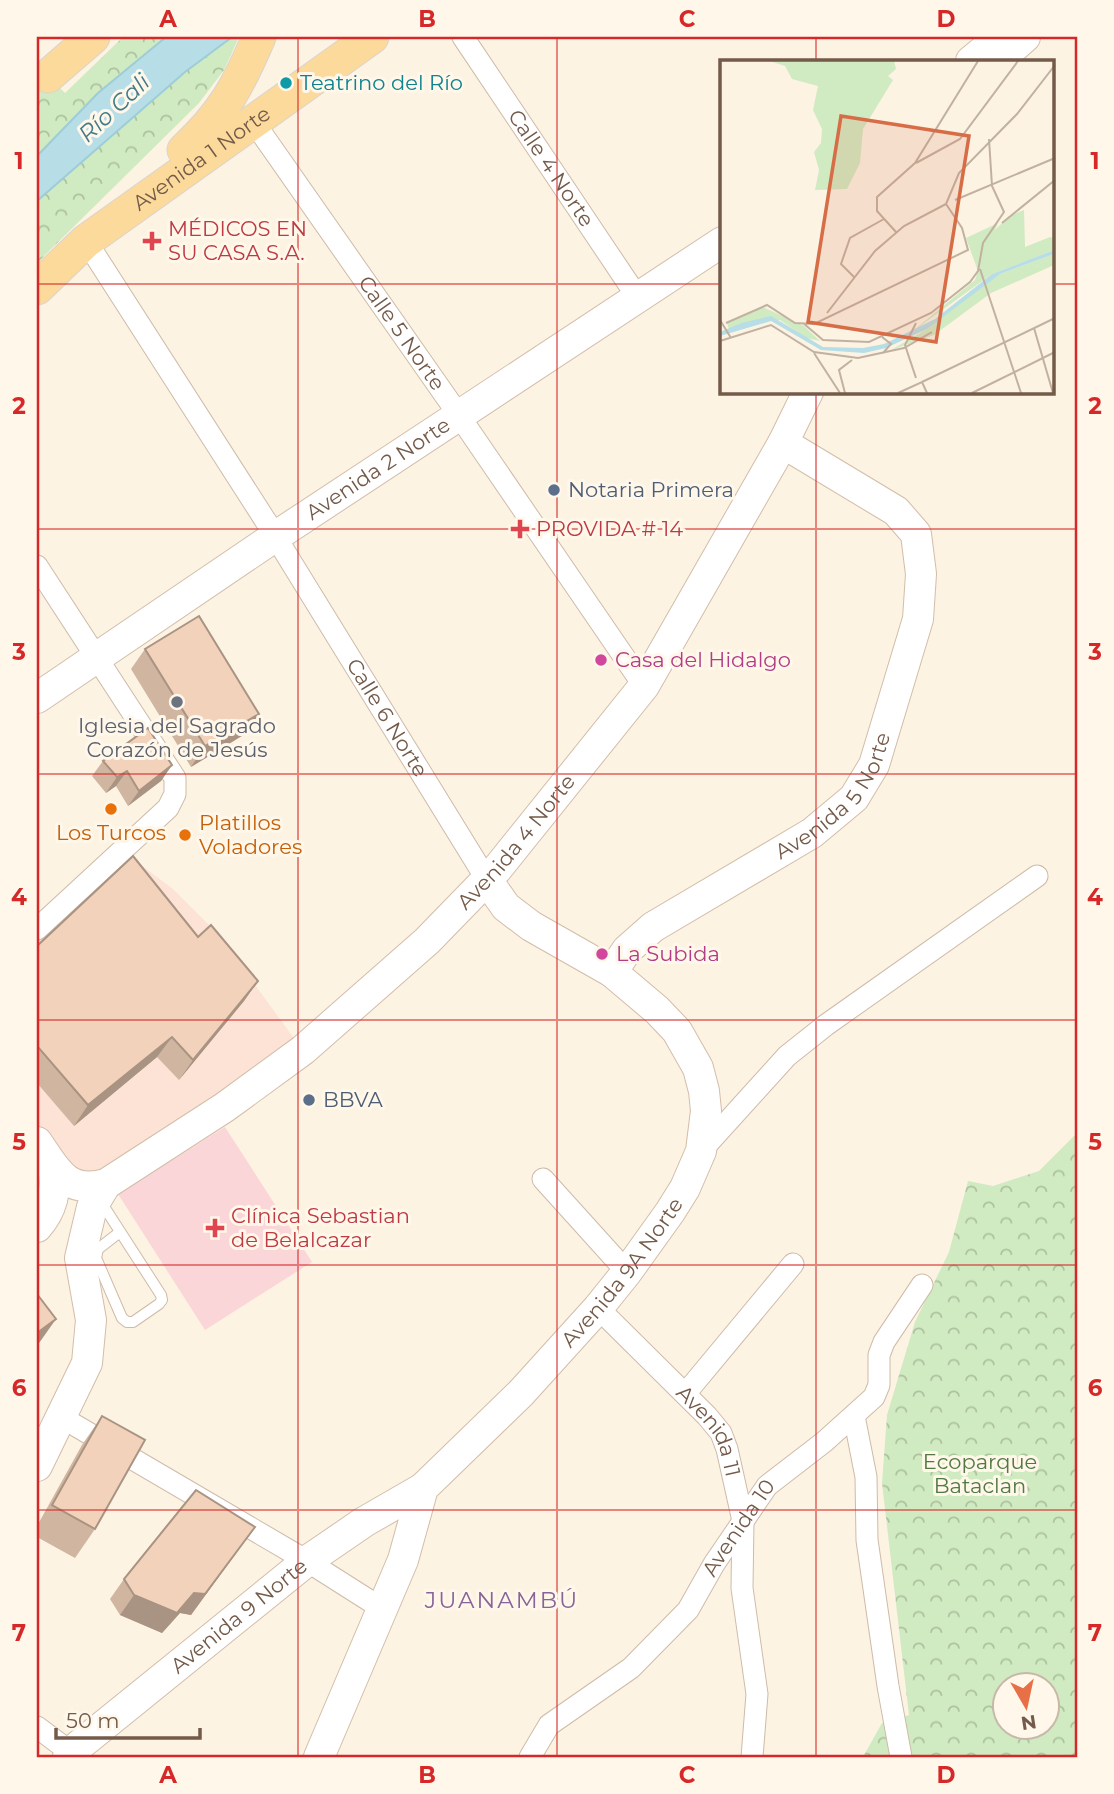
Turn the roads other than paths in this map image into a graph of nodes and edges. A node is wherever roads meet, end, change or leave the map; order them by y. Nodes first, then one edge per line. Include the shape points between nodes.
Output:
1 (82, 37) edge
2 (93, 37) edge
3 (259, 37) edge
4 (372, 37) edge
5 (463, 37) edge
6 (1000, 37) edge
7 (1025, 37) edge
8 (972, 60) edge
9 (999, 60) edge
10 (253, 121) junction
11 (86, 241) junction
12 (720, 243) edge
13 (37, 288) edge
14 (638, 298) junction
15 (807, 394) edge
16 (459, 416) junction
17 (783, 443) junction
18 (275, 537) junction
19 (37, 566) edge
20 (96, 657) junction
21 (644, 686) junction
22 (37, 698) edge
23 (1037, 876) dead end
24 (487, 880) junction
25 (37, 929) edge
26 (611, 972) junction
27 (37, 1142) edge
28 (701, 1151) junction
29 (53, 1167) junction
30 (543, 1179) dead end
31 (102, 1190) junction
32 (37, 1228) edge
33 (120, 1232) junction
34 (80, 1258) junction
35 (793, 1264) dead end
36 (627, 1272) junction
37 (922, 1285) dead end
38 (97, 1290) junction
39 (598, 1308) junction
40 (685, 1394) junction
41 (854, 1416) junction
42 (61, 1417) junction
43 (37, 1466) edge
44 (423, 1488) junction
45 (743, 1521) junction
46 (307, 1561) junction
47 (380, 1608) junction
48 (37, 1727) edge
49 (72, 1756) edge
50 (319, 1757) edge
51 (530, 1757) edge
52 (752, 1757) edge
53 (901, 1757) edge

1 - 2 main road via 50,74
3 - 11 main road via 239,84 210,127
4 - 10 main road, Avenida 1 Norte
5 - 14 street, Calle 4 Norte
6 - 8 main road
7 - 9 main road
10 - 11 main road, Avenida 1 Norte
10 - 16 street, Calle 5 Norte
11 - 13 main road, Avenida 1 Norte
11 - 18 street, Calle 6 Norte
12 - 14 main road, Avenida 2 Norte
14 - 16 main road, Avenida 2 Norte
15 - 17 main road, Avenida 4 Norte
16 - 18 main road, Avenida 2 Norte
16 - 21 street, Calle 5 Norte
17 - 21 main road, Avenida 4 Norte
17 - 26 main road, Avenida 5 Norte via 896,511 916,534 921,574 918,618 874,765 854,798 812,833 653,927
18 - 20 main road, Avenida 2 Norte
18 - 24 street, Calle 6 Norte
19 - 20 street
20 - 22 main road, Avenida 2 Norte
20 - 25 street via 175,778 175,794 168,808
21 - 24 main road, Avenida 4 Norte
23 - 28 street, Avenida 9A Norte via 787,1056
24 - 26 main road, Calle 6 Norte via 506,907 531,926
24 - 31 main road, Avenida 4 Norte via 427,941 303,1051
26 - 28 main road, Calle 6 Norte via 657,1010 690,1051 704,1091
27 - 29 main road
28 - 36 main road, Avenida 9A Norte via 685,1188
29 - 31 main road via 67,1181
29 - 32 main road via 54,1194
30 - 36 street
31 - 33 lane
31 - 34 main road via 88,1219
32 - 34 main road via 67,1239
33 - 38 lane via 95,1252
33 - 38 lane via 162,1300 127,1322
34 - 38 main road
35 - 40 street
36 - 39 main road, Avenida 9A Norte
37 - 41 street, Avenida 10 via 884,1342 874,1396
38 - 42 main road via 87,1363
39 - 40 street, Avenida 11
39 - 44 main road, Avenida 9A Norte via 521,1394
40 - 45 street, Avenida 11 via 721,1433
41 - 45 street, Avenida 10 via 767,1486
41 - 53 street via 866,1477 867,1540
42 - 43 main road
42 - 46 street
44 - 46 main road, Avenida 9 Norte
44 - 47 main road via 403,1560
45 - 51 street, Avenida 10 via 688,1610 631,1668 550,1725
45 - 52 street, Avenida 11 via 742,1588 757,1694
46 - 47 street
46 - 49 main road, Avenida 9 Norte
47 - 50 main road
48 - 49 street

